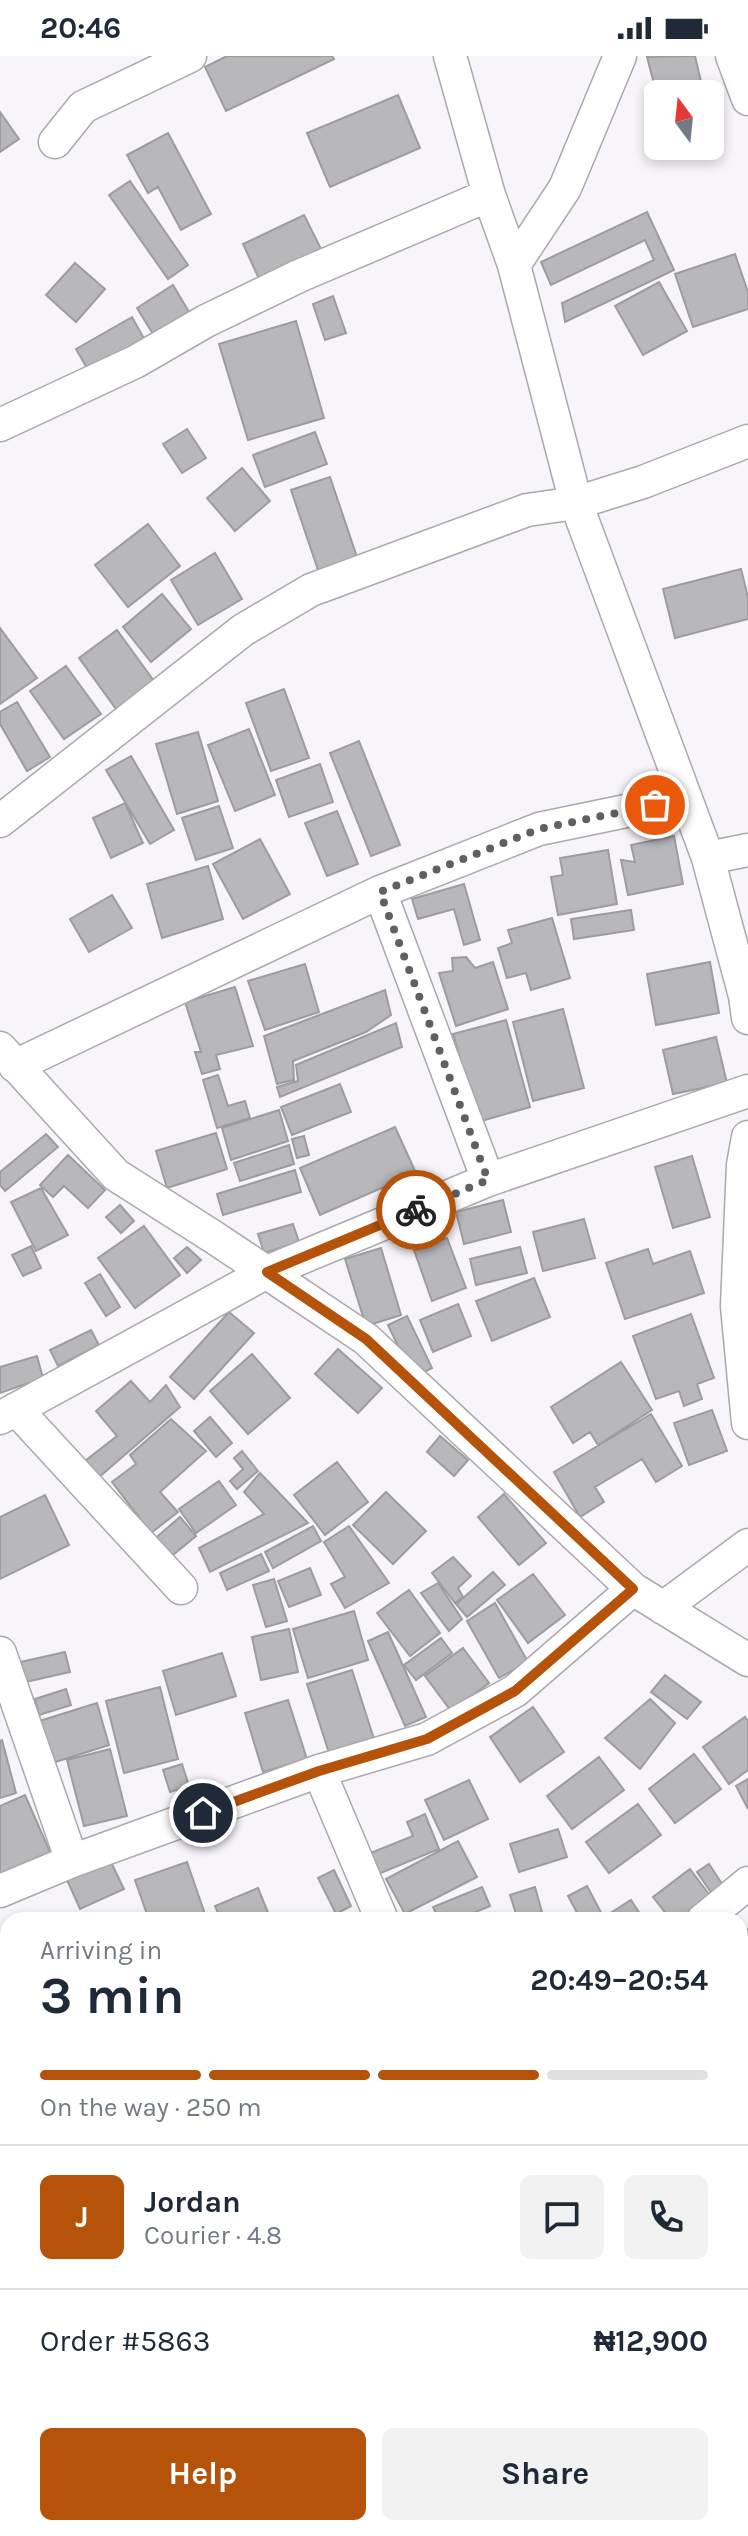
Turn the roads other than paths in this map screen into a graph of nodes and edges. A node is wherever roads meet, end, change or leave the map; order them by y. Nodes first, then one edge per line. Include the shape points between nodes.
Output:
1 (190, 56) edge
2 (450, 56) edge
3 (620, 56) edge
4 (732, 56) edge
5 (748, 99) edge
6 (55, 142) dead end
7 (489, 195) junction
8 (514, 265) junction
9 (0, 425) edge
10 (748, 441) edge
11 (576, 503) junction
12 (684, 799) junction
13 (0, 821) edge
14 (748, 850) edge
15 (708, 858) junction
16 (380, 892) junction
17 (748, 1018) edge
18 (7, 1057) edge
19 (748, 1091) edge
20 (748, 1137) edge
21 (488, 1180) junction
22 (267, 1272) junction
23 (8, 1414) edge
24 (748, 1423) edge
25 (748, 1545) edge
26 (181, 1588) dead end
27 (633, 1589) junction
28 (663, 1608) junction
29 (0, 1653) edge
30 (748, 1660) edge
31 (319, 1771) junction
32 (72, 1861) junction
33 (748, 1883) edge
34 (0, 1891) edge
35 (379, 1912) edge
36 (713, 1912) edge

1 - 6 street via 83,107
2 - 7 street
3 - 8 street via 565,188
4 - 5 street
7 - 8 street
7 - 9 street via 299,276
8 - 11 street
10 - 11 street
11 - 12 street
11 - 13 street via 527,510 311,590 272,611
12 - 15 street
12 - 16 street via 539,829
14 - 15 street
15 - 17 street
16 - 18 street
16 - 21 street
18 - 22 street via 116,1175
19 - 21 street
20 - 24 street via 737,1306
21 - 22 street
22 - 23 street
22 - 27 street via 366,1339
23 - 26 street
25 - 28 street
27 - 28 street
27 - 31 street via 515,1691 427,1739
28 - 30 street
29 - 32 street
31 - 32 street
31 - 35 street
32 - 34 street
33 - 36 street

